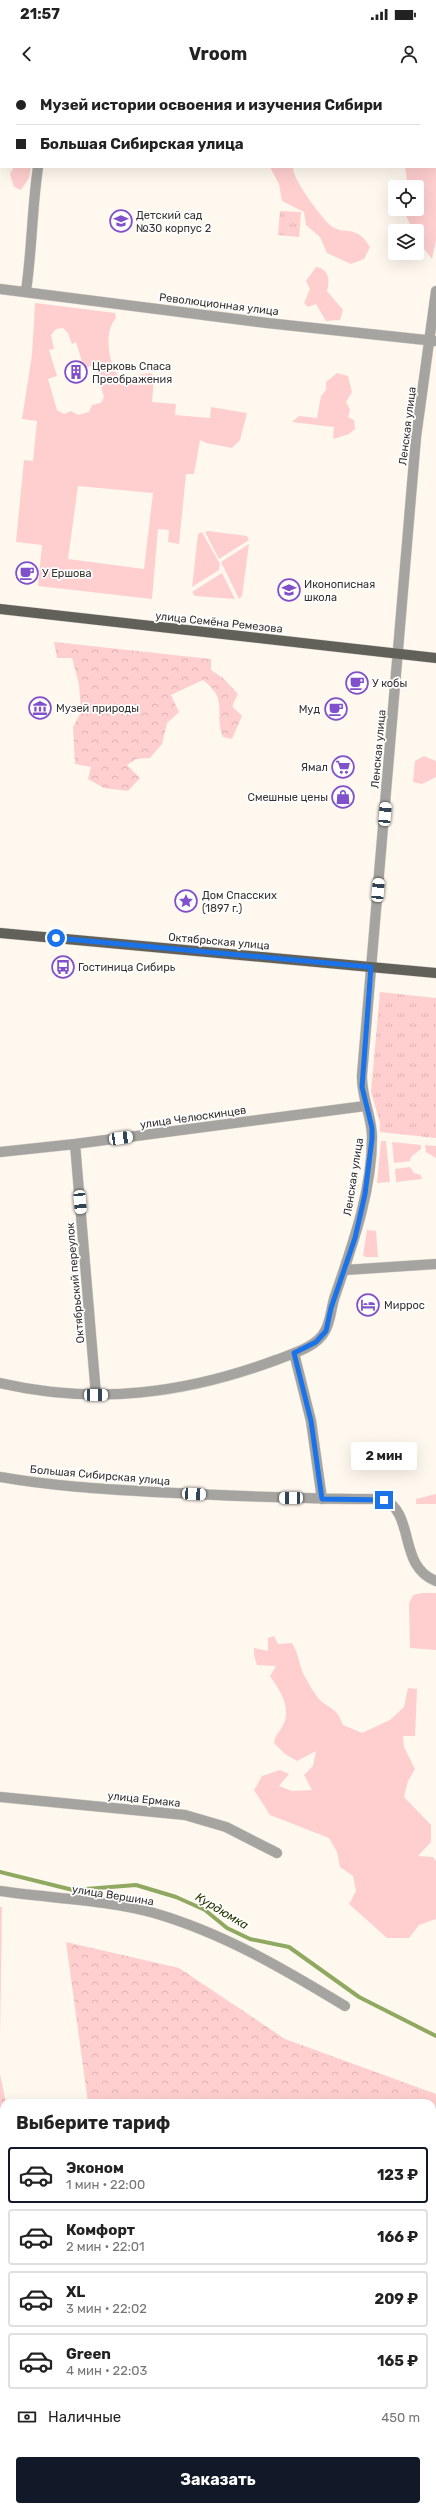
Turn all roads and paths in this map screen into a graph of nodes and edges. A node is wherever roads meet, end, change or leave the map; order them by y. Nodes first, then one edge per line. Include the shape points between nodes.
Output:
1 (38, 168) edge
2 (0, 289) edge
3 (26, 291) junction
4 (436, 291) edge
5 (433, 341) edge
6 (0, 609) edge
7 (399, 654) junction
8 (436, 658) edge
9 (0, 933) edge
10 (371, 967) junction
11 (436, 973) edge
12 (365, 1106) junction
13 (75, 1144) junction
14 (0, 1152) edge
15 (436, 1264) edge
16 (345, 1270) junction
17 (294, 1353) junction
18 (0, 1383) edge
19 (96, 1395) junction
20 (0, 1477) edge
21 (322, 1499) junction
22 (436, 1581) edge
23 (0, 1797) edge
24 (277, 1853) dead end
25 (0, 1891) edge
26 (345, 2006) dead end

1 - 3 street
2 - 3 street, Революционная улица
3 - 5 street, Революционная улица
4 - 5 street, Ленская улица
5 - 7 street, Ленская улица via 416,437
6 - 7 main road, улица Семёна Ремезова
7 - 8 main road, улица Семёна Ремезова
7 - 10 street, Ленская улица
9 - 10 main road, Октябрьская улица
10 - 11 main road, Октябрьская улица
10 - 12 street, Ленская улица via 362,1081
12 - 13 street, улица Челюскинцев
12 - 16 street, Ленская улица via 372,1128 371,1152 357,1231
13 - 14 street, улица Челюскинцев
13 - 19 street, Октябрьский переулок
15 - 16 street
16 - 17 street, Ленская улица via 331,1308 326,1331 316,1342
17 - 19 street, Ленская улица via 245,1370 176,1388 128,1395
17 - 21 street via 311,1421
18 - 19 street, Ленская улица via 62,1394
20 - 21 street, Большая Сибирская улица via 110,1489
21 - 22 street, Большая Сибирская улица via 384,1500 392,1503 399,1513 415,1564 427,1577
23 - 24 street, улица Ермака via 185,1815 226,1827
25 - 26 street, улица Вершина via 125,1908 182,1922 282,1967

